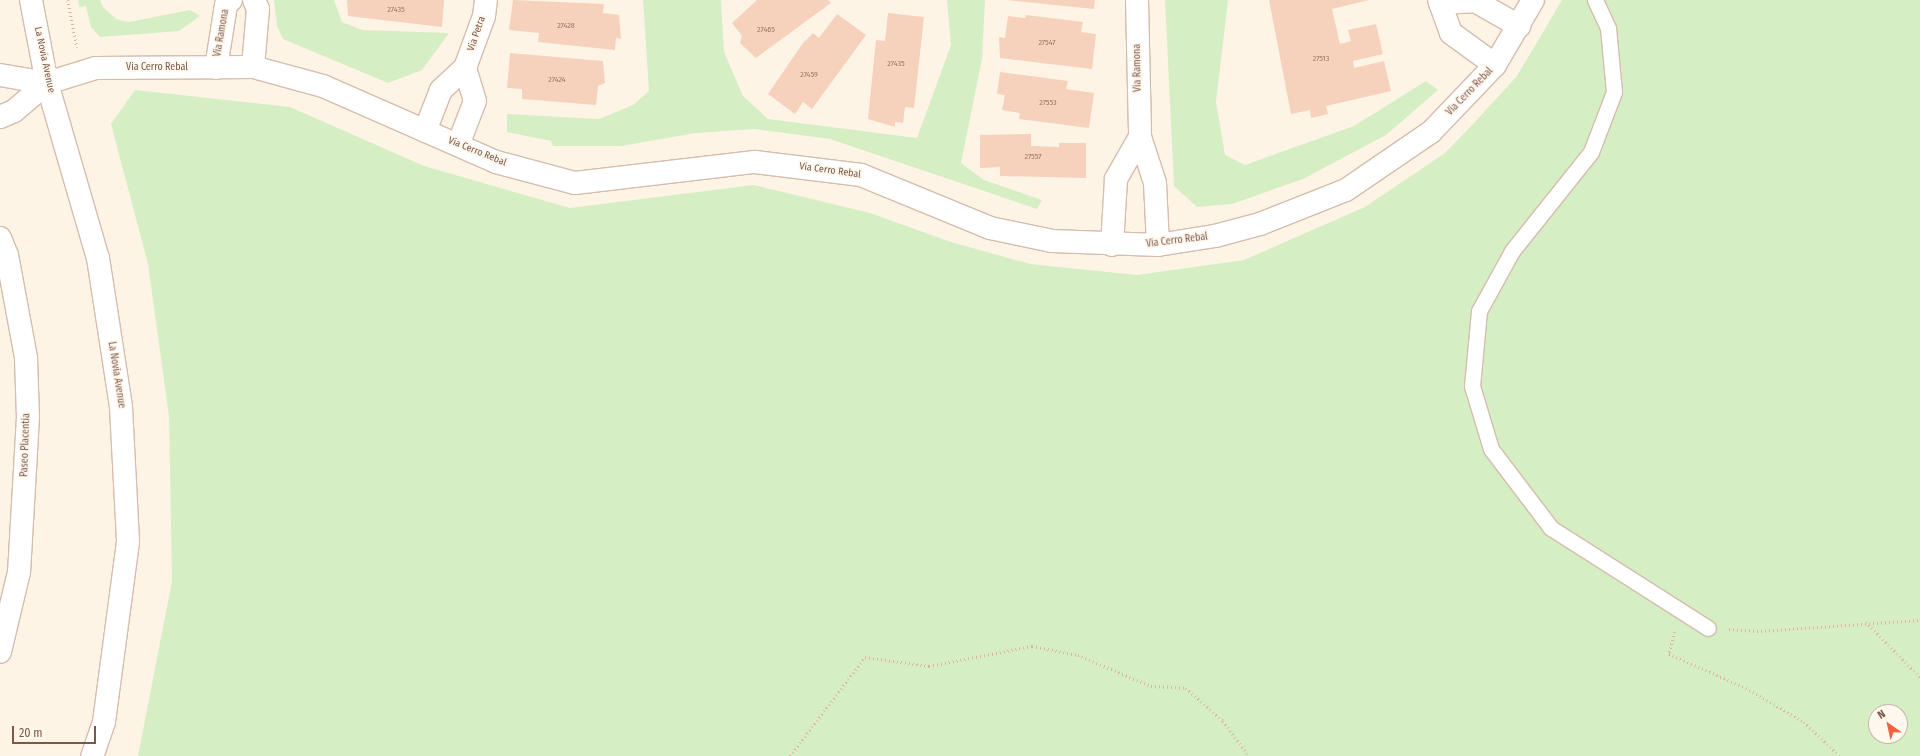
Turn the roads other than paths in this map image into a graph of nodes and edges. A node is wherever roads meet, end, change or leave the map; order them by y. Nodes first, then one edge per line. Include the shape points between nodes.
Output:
1 (31, 0) edge
2 (232, 0) edge
3 (254, 0) edge
4 (486, 0) edge
5 (1137, 0) edge
6 (1533, 0) edge
7 (1595, 0) edge
8 (1440, 1) edge
9 (1519, 26) junction
10 (1495, 65) junction
11 (254, 67) junction
12 (216, 68) junction
13 (465, 68) junction
14 (0, 75) edge
15 (47, 83) junction
16 (0, 117) edge
17 (425, 131) junction
18 (1140, 136) junction
19 (458, 145) junction
20 (0, 238) edge
21 (1112, 245) junction
22 (1158, 245) junction
23 (1708, 628) road end
24 (0, 652) edge
25 (92, 756) edge

1 - 15 street, La Novia Avenue
2 - 12 street, Via Ramona via 226,6
3 - 11 street via 258,10
4 - 13 street, Via Petra via 484,16
5 - 18 street, Via Ramona
6 - 9 street, Via Cerro Rebal
7 - 23 lane via 1608,28 1614,92 1591,152 1512,251 1479,311 1472,386 1491,449 1551,528
8 - 9 street via 1475,1
8 - 10 street via 1451,32
9 - 10 street, Via Cerro Rebal
10 - 22 street, Via Cerro Rebal via 1431,132 1346,190 1260,224 1215,236
11 - 12 street, Via Cerro Rebal
11 - 17 street, Via Cerro Rebal via 323,86
12 - 15 street, Via Cerro Rebal via 96,68
13 - 17 street, Via Petra via 440,90
13 - 19 street via 475,101
14 - 15 street
15 - 16 street via 14,111
15 - 25 street, La Novia Avenue via 98,258 122,407 128,542 104,722
17 - 19 street, Via Cerro Rebal
18 - 21 street via 1116,179
18 - 22 street, Via Ramona via 1155,183
19 - 21 street, Via Cerro Rebal via 496,162 575,183 755,162 861,175 990,228 1052,241
20 - 24 street, Paseo Placentia via 7,255 26,358 28,417 20,572
21 - 22 street, Via Cerro Rebal

